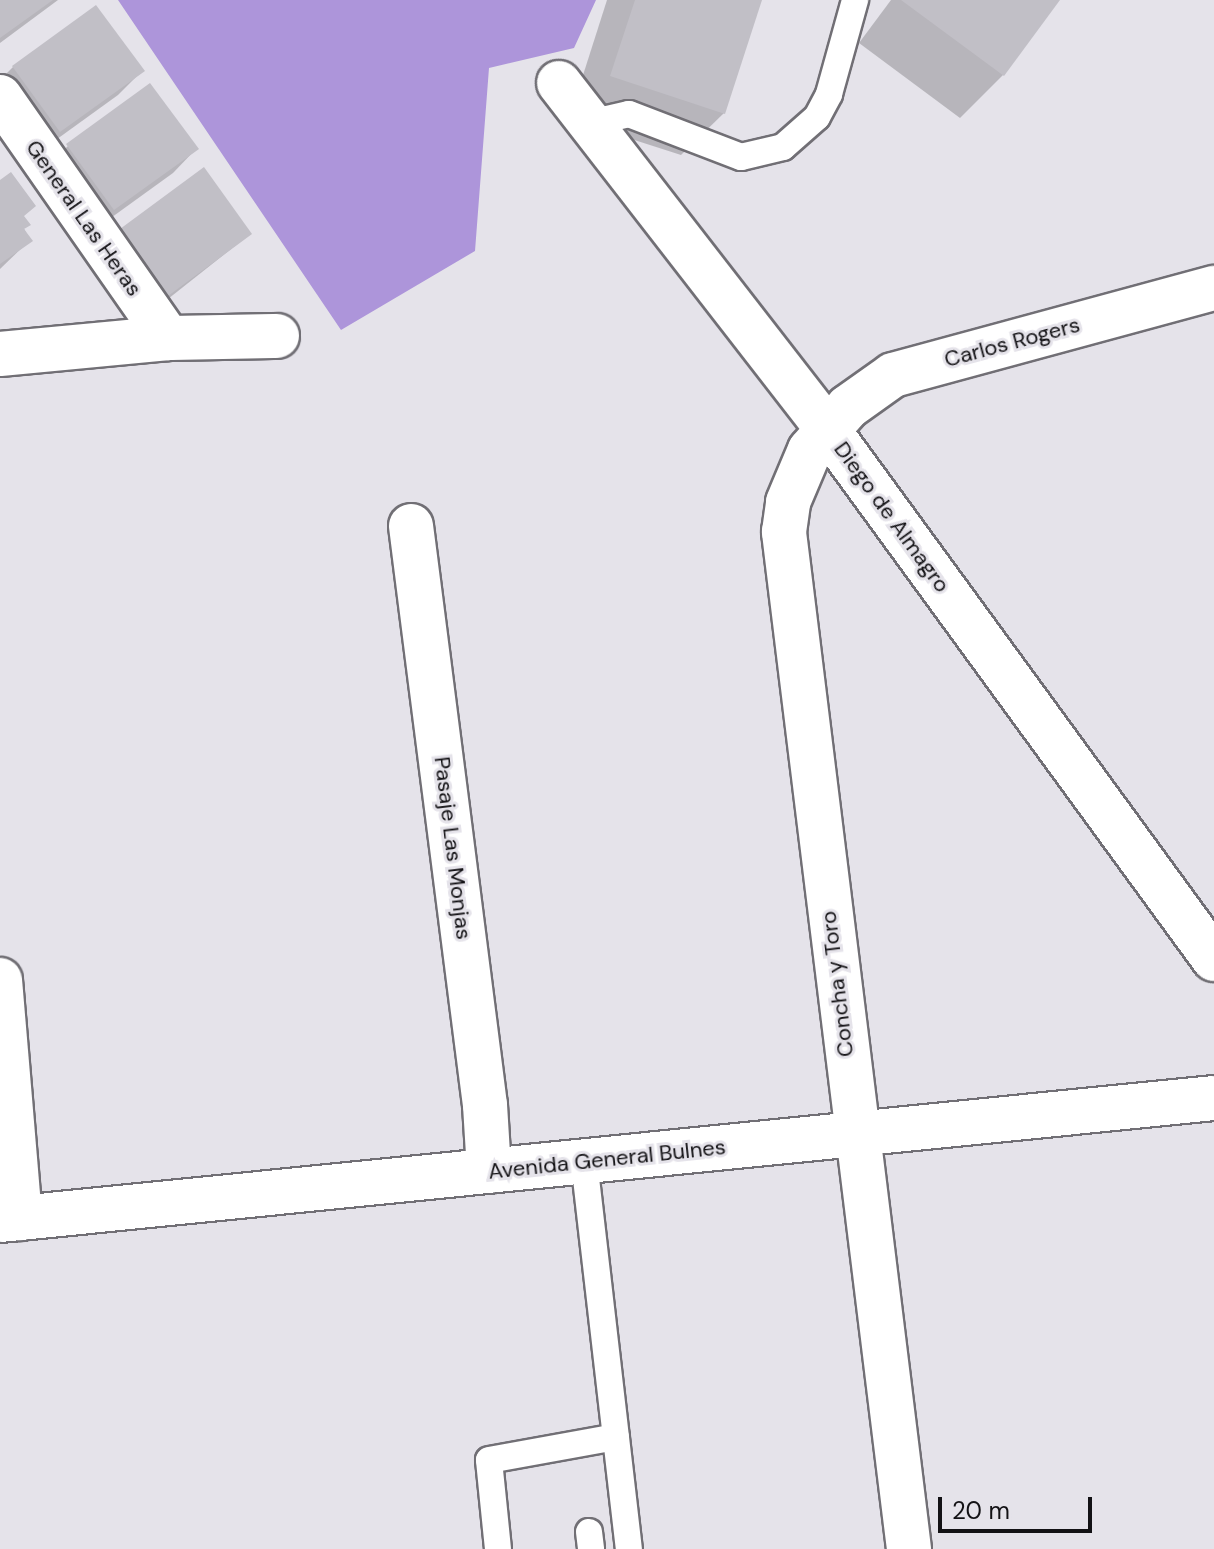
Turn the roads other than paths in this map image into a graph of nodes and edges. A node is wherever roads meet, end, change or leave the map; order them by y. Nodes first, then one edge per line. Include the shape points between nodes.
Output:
1 (855, 0) edge
2 (559, 83) dead end
3 (0, 97) edge
4 (590, 123) junction
5 (1214, 288) edge
6 (277, 336) dead end
7 (168, 338) junction
8 (0, 354) edge
9 (828, 430) junction
10 (411, 526) dead end
11 (1214, 959) edge
12 (0, 980) edge
13 (1214, 1098) edge
14 (857, 1134) junction
15 (584, 1161) junction
16 (489, 1171) junction
17 (10, 1219) edge
18 (616, 1437) junction
19 (498, 1549) edge
20 (629, 1549) edge
21 (909, 1549) edge

1 - 4 lane via 829,94 817,117 783,147 741,157 629,114
2 - 4 street, Diego de Almagro
3 - 7 street, General Las Heras
4 - 9 street, Diego de Almagro
5 - 9 street, Carlos Rogers via 893,375 848,407
6 - 7 street
7 - 8 street
9 - 11 street, Diego de Almagro
9 - 14 street, Concha y Toro via 798,474 784,532
10 - 16 street, Pasaje Las Monjas
12 - 17 street
13 - 14 street, Avenida General Bulnes
14 - 15 street, Avenida General Bulnes
14 - 21 street, Concha y Toro
15 - 16 street, Avenida General Bulnes
15 - 18 lane
16 - 17 street, Avenida General Bulnes
18 - 19 lane via 489,1460
18 - 20 lane

